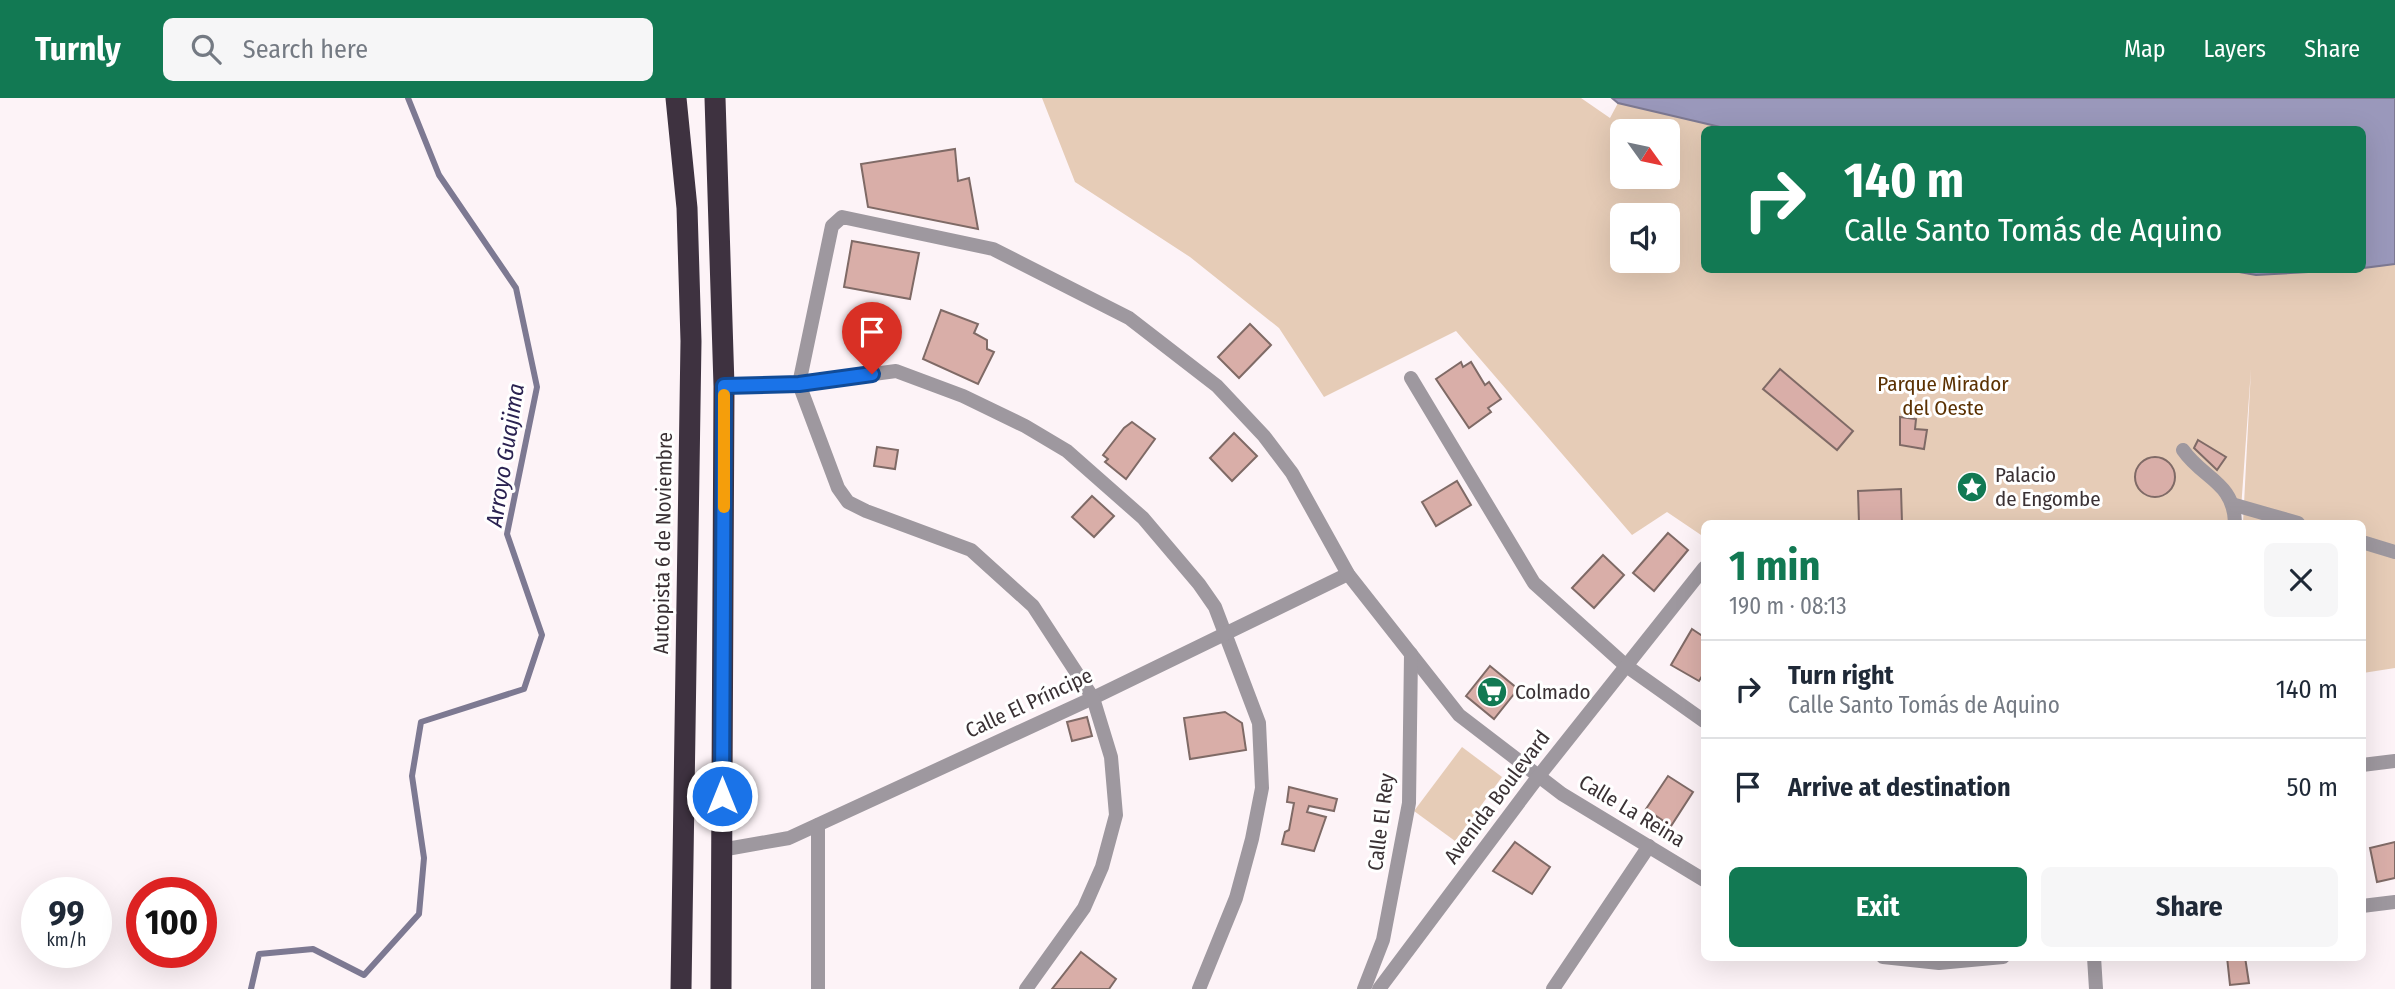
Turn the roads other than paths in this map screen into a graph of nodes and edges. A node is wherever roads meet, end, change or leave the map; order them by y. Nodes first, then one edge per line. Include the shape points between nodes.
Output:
1 (676, 98) edge
2 (715, 98) edge
3 (1410, 378) dead end
4 (799, 384) junction
5 (724, 386) junction
6 (2183, 450) dead end
7 (2235, 505) junction
8 (2235, 520) edge
9 (2288, 520) edge
10 (2366, 543) edge
11 (2395, 552) edge
12 (1701, 572) edge
13 (1348, 574) junction
14 (1222, 633) junction
15 (1411, 654) junction
16 (1625, 666) junction
17 (1093, 698) junction
18 (1701, 719) edge
19 (2395, 761) edge
20 (2366, 765) edge
21 (1538, 777) junction
22 (818, 825) junction
23 (1648, 846) junction
24 (722, 850) junction
25 (1701, 878) edge
26 (2395, 902) edge
27 (2366, 904) edge
28 (1920, 961) edge
29 (1960, 961) edge
30 (2094, 961) edge
31 (681, 989) edge
32 (721, 989) edge
33 (818, 989) edge
34 (1026, 989) edge
35 (1199, 989) edge
36 (1364, 989) edge
37 (1379, 989) edge
38 (1553, 989) edge
39 (2096, 989) edge

1 - 31 highway, Autopista 6 de Noviembre via 687,208 691,341
2 - 5 highway
3 - 16 street via 1534,583
4 - 5 street
4 - 13 street, Calle La Reina via 836,220 849,216 993,249 1129,318 1217,386 1292,473
4 - 14 street via 897,371 963,396 1036,432 1067,451 1143,518 1215,607
4 - 17 street via 838,488 848,502 971,550 1033,606
5 - 24 highway
6 - 7 street
7 - 8 street
7 - 9 street
10 - 11 street
12 - 16 street, Avenida Boulevard
13 - 14 street, Calle El Príncipe
13 - 15 street, Calle La Reina
14 - 17 street, Calle El Príncipe
14 - 35 street via 1259,723 1262,788 1236,898
15 - 21 street, Calle La Reina via 1459,715
15 - 36 street, Calle El Rey via 1409,803 1383,940
16 - 18 street
16 - 21 street, Avenida Boulevard
17 - 22 street, Calle El Príncipe
17 - 34 street via 1111,757 1116,815 1102,867 1084,908
19 - 20 street
21 - 23 street, Calle La Reina
21 - 37 street, Avenida Boulevard
22 - 24 street, Calle El Príncipe via 789,838
22 - 33 street
23 - 25 street, Calle La Reina
23 - 38 street
24 - 32 highway
26 - 27 street
28 - 29 street
30 - 39 street

